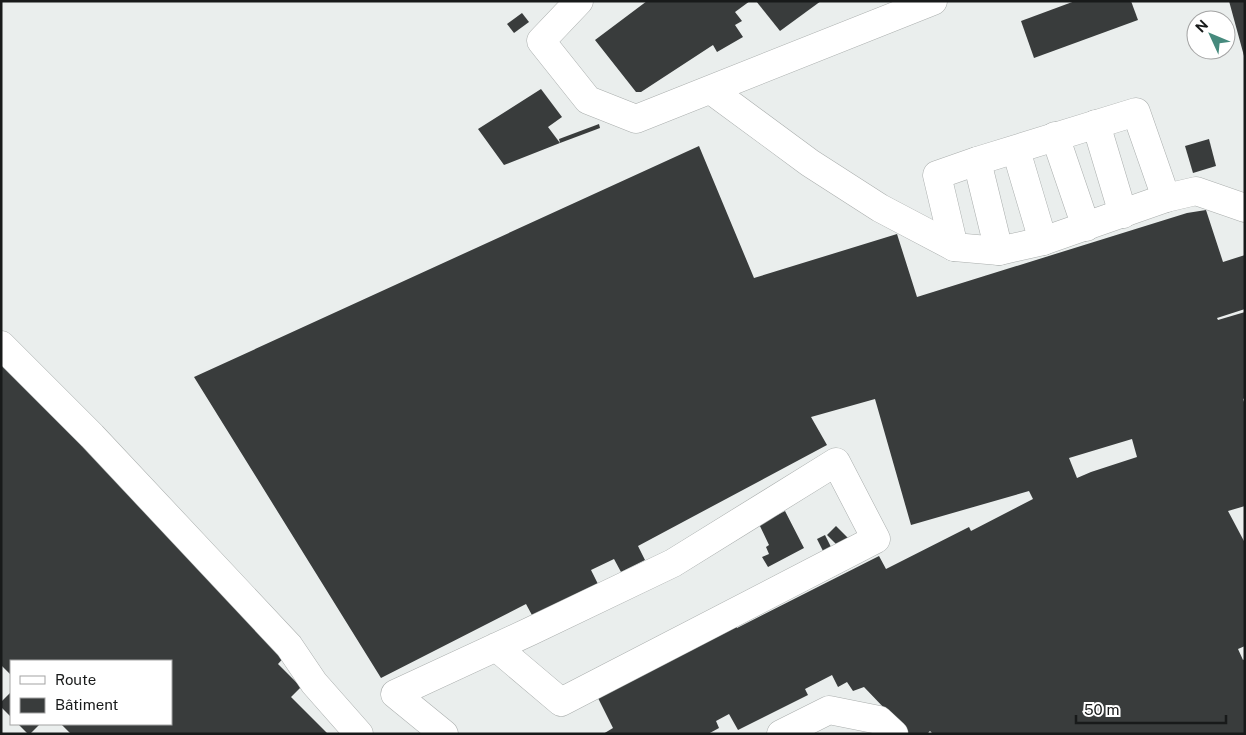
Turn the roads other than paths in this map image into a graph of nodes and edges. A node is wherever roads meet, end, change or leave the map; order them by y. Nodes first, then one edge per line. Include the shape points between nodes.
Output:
1 (579, 1) edge
2 (933, 1) edge
3 (905, 6) edge
4 (711, 90) junction
5 (1096, 124) junction
6 (1055, 136) junction
7 (1016, 150) junction
8 (977, 161) junction
9 (1166, 198) junction
10 (1245, 208) edge
11 (1123, 214) junction
12 (1086, 227) junction
13 (1043, 241) junction
14 (954, 247) junction
15 (999, 250) junction
16 (1, 344) edge
17 (496, 647) junction
18 (359, 734) edge
19 (444, 734) edge
20 (781, 734) edge
21 (894, 734) edge

1 - 4 street via 541,41 588,100 636,119
2 - 3 street
3 - 4 street
4 - 14 street via 810,163 880,208
5 - 6 street
5 - 9 street via 1136,112
5 - 11 street
6 - 7 street
6 - 12 street
7 - 8 street
7 - 13 street
8 - 14 street via 938,175
8 - 15 street
9 - 10 street via 1196,191
9 - 11 street
11 - 12 street
12 - 13 street
13 - 15 street
14 - 15 street
16 - 18 street via 289,646 314,683
17 - 17 street via 673,562 836,462 876,539 561,702
17 - 19 street via 395,694
20 - 21 street via 829,710 879,720

